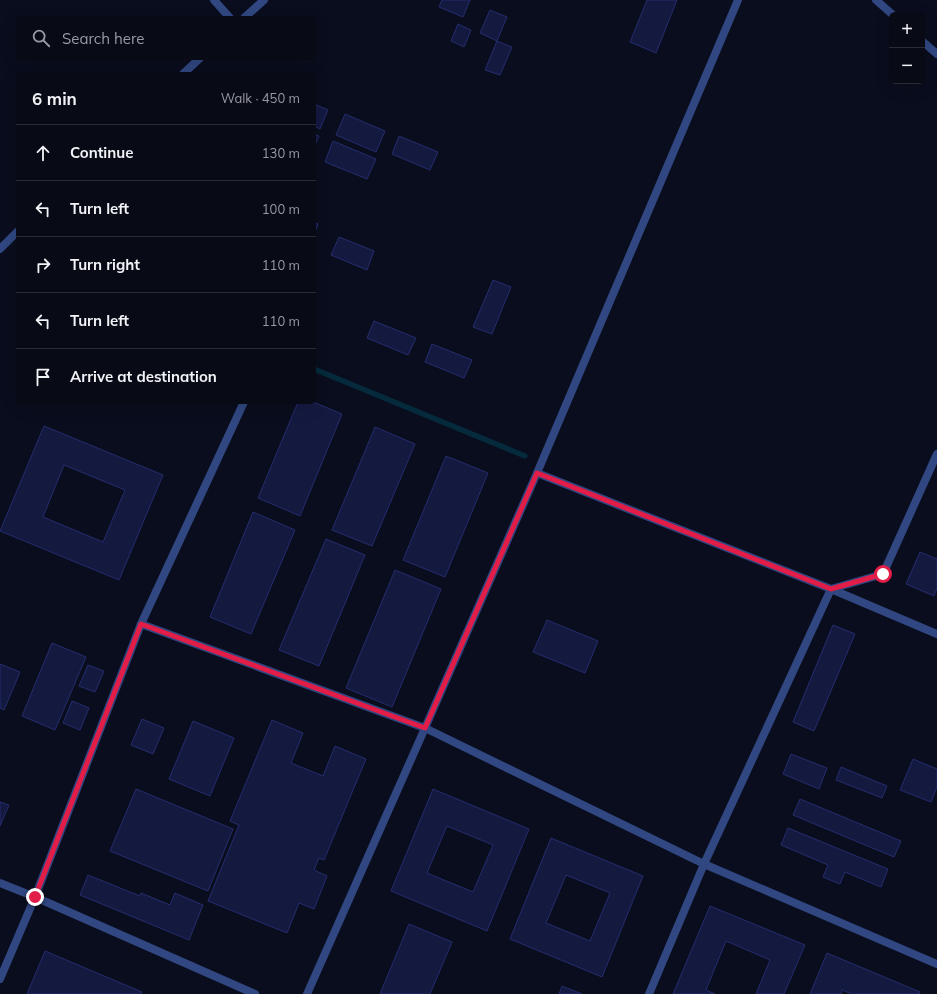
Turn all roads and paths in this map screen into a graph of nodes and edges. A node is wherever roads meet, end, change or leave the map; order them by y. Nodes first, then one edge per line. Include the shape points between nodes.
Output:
1 (214, 0) edge
2 (264, 0) edge
3 (738, 0) edge
4 (876, 0) edge
5 (890, 12) edge
6 (228, 16) edge
7 (246, 16) edge
8 (925, 44) edge
9 (937, 54) edge
10 (198, 60) edge
11 (185, 72) edge
12 (16, 233) edge
13 (0, 249) edge
14 (243, 404) edge
15 (937, 454) edge
16 (537, 473) junction
17 (831, 589) junction
18 (141, 624) junction
19 (937, 634) edge
20 (425, 728) junction
21 (704, 864) junction
22 (0, 883) edge
23 (35, 897) junction
24 (937, 964) edge
25 (0, 979) edge
26 (255, 994) edge
27 (307, 994) edge
28 (649, 994) edge

1 - 6 lane
2 - 7 lane
3 - 16 lane
4 - 5 lane
8 - 9 lane
10 - 11 lane
12 - 13 lane
14 - 18 lane
15 - 17 lane via 883,574
16 - 17 lane
16 - 20 lane
17 - 19 lane
17 - 21 lane
18 - 20 lane
18 - 23 lane
20 - 21 lane
20 - 27 lane
21 - 24 lane
21 - 28 lane
22 - 23 lane
23 - 25 lane
23 - 26 lane

